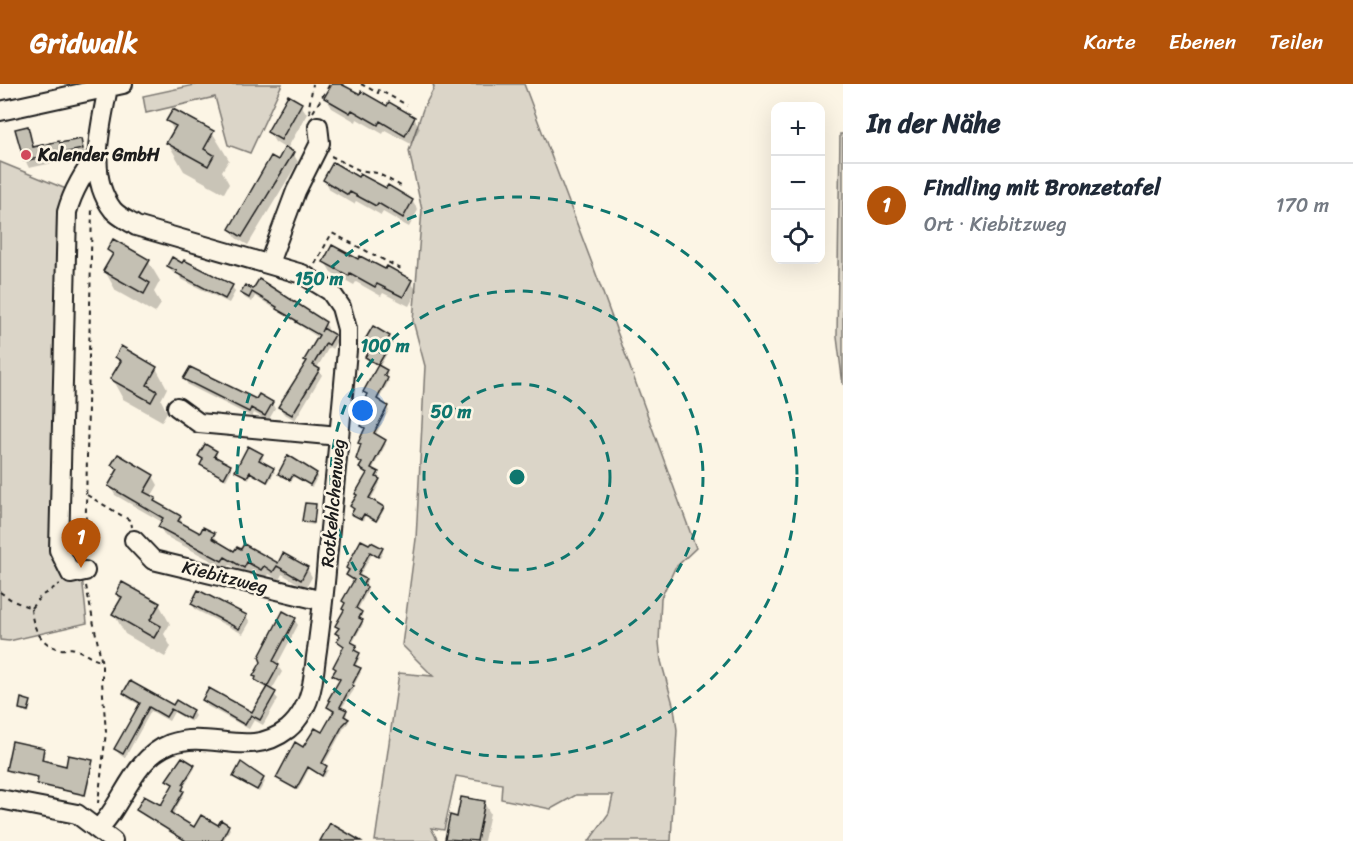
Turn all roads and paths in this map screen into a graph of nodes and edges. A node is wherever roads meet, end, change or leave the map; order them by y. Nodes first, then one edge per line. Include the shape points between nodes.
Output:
1 (313, 84) edge
2 (330, 84) edge
3 (361, 84) edge
4 (115, 86) edge
5 (407, 105) dead end
6 (309, 107) dead end
7 (0, 111) edge
8 (318, 126) joint
9 (97, 155) junction
10 (331, 156) dead end
11 (403, 187) dead end
12 (92, 201) dead end
13 (269, 263) junction
14 (403, 270) dead end
15 (308, 278) junction
16 (177, 407) dead end
17 (339, 436) junction
18 (87, 495) junction
19 (134, 540) joint
20 (78, 572) junction
21 (0, 592) edge
22 (323, 601) junction
23 (31, 609) junction
24 (101, 661) junction
25 (0, 799) edge
26 (98, 830) junction
27 (113, 841) edge

1 - 6 path
2 - 8 path via 310,118
3 - 5 path
4 - 7 street
4 - 9 street, Rotkehlchenweg
8 - 13 street via 320,143 296,191
9 - 13 street, Rotkehlchenweg via 101,189 114,212 136,226
9 - 20 street via 80,179 67,212 59,550
10 - 11 path
12 - 18 path
13 - 15 street, Rotkehlchenweg
14 - 15 path via 332,233
15 - 17 street, Rotkehlchenweg via 330,291 341,306 347,329
16 - 17 street via 199,423
17 - 22 street, Rotkehlchenweg
18 - 19 path via 131,520
18 - 20 path
19 - 22 street, Kiebitzweg via 153,560
20 - 23 path via 49,589
20 - 24 path
21 - 23 path
22 - 26 street, Rotkehlchenweg via 311,692 291,727 275,738 255,744 190,740 169,744 150,756 135,774
23 - 24 path via 35,631 42,638 57,649 75,649
24 - 26 path via 106,732
25 - 26 street via 77,814
26 - 27 street

